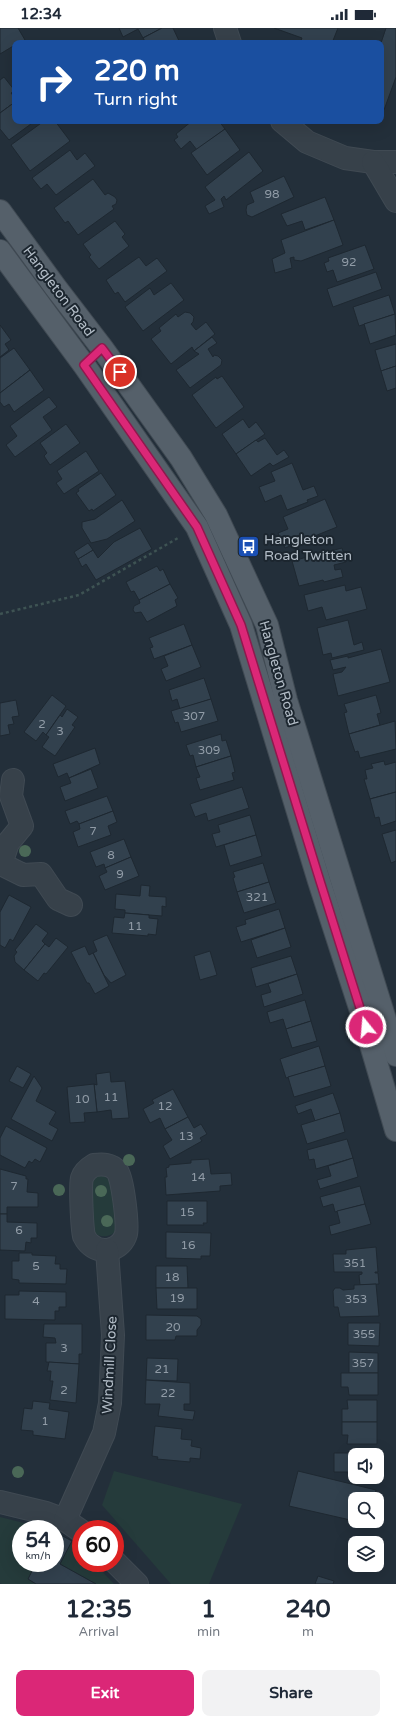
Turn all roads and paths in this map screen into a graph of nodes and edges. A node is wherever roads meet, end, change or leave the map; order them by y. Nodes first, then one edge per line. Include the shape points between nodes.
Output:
1 (225, 28) edge
2 (229, 40) edge
3 (286, 124) edge
4 (373, 162) junction
5 (396, 162) edge
6 (396, 201) edge
7 (0, 211) edge
8 (0, 251) edge
9 (102, 348) junction
10 (84, 365) junction
11 (197, 527) junction
12 (0, 614) edge
13 (276, 703) junction
14 (13, 780) dead end
15 (0, 864) edge
16 (71, 905) dead end
17 (396, 1055) edge
18 (391, 1089) edge
19 (396, 1130) edge
20 (107, 1250) dead end
21 (0, 1502) edge
22 (75, 1520) edge
23 (72, 1526) edge
24 (124, 1571) edge
25 (137, 1584) edge

1 - 2 street
3 - 4 street via 307,142 345,158
4 - 5 street
4 - 6 street
7 - 9 main road, Hangleton Road
8 - 10 main road, Hangleton Road
9 - 10 main road
9 - 13 main road, Hangleton Road via 180,458 216,515 267,625
10 - 11 main road, Hangleton Road
11 - 12 path via 79,595
11 - 13 main road, Hangleton Road
13 - 17 main road, Hangleton Road
13 - 18 main road, Hangleton Road
14 - 15 street via 11,796 22,826 8,843
15 - 16 street via 23,875 41,874 58,899
18 - 19 main road, Hangleton Road
20 - 22 street, Windmill Close via 113,1335 110,1403 104,1433
21 - 23 street via 46,1513
24 - 25 street

